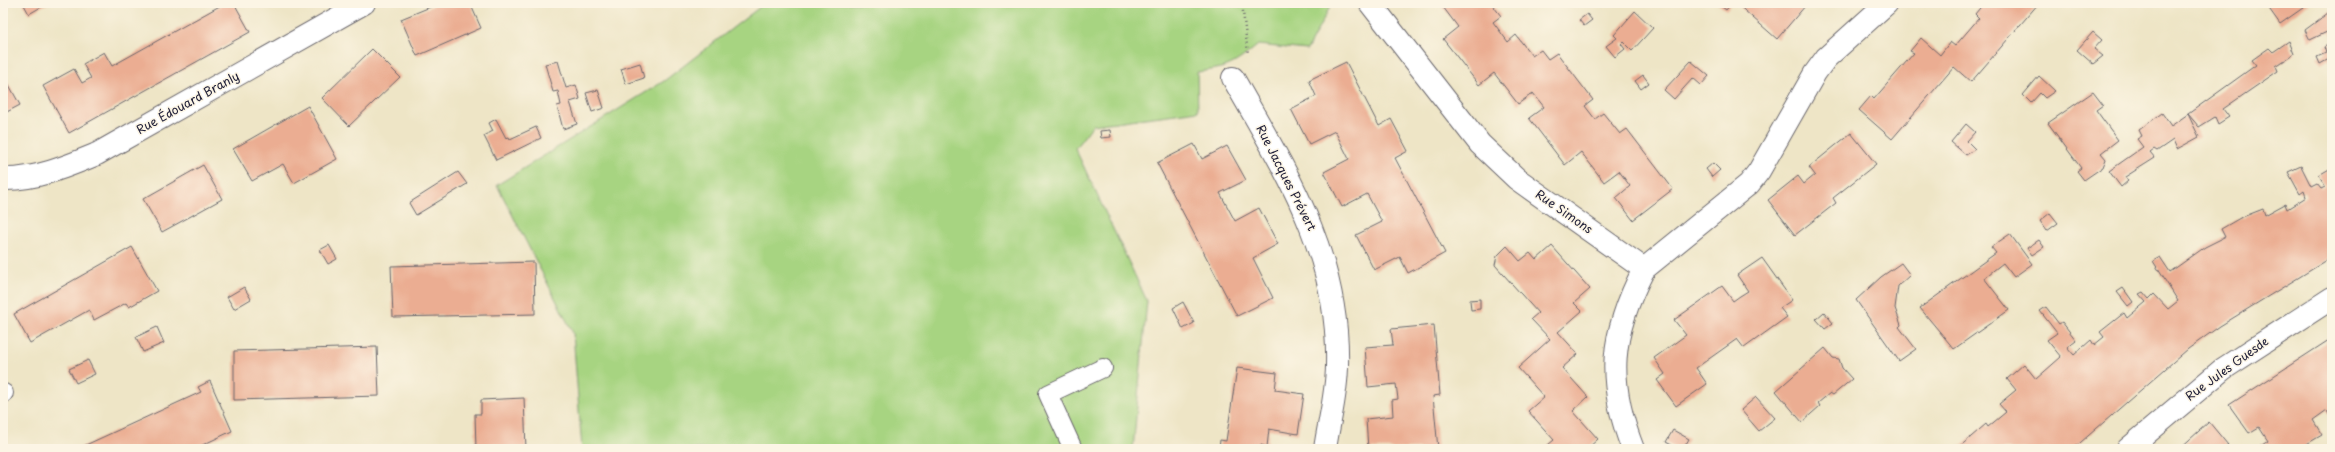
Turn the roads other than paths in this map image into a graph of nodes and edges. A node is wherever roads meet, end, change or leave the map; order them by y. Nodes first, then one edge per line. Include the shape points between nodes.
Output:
1 (364, 3) edge
2 (1370, 3) edge
3 (1887, 3) edge
4 (1233, 78) road end
5 (3, 179) edge
6 (1644, 270) junction
7 (2332, 298) edge
8 (1103, 368) dead end
9 (1073, 449) edge
10 (1326, 449) edge
11 (1633, 449) edge
12 (2128, 449) edge

1 - 5 street, Rue Édouard Branly via 97,154 69,166 33,176
2 - 6 street, Rue Simons via 1480,144 1498,163
3 - 6 street via 1826,58 1749,184
4 - 10 street, Rue Jacques Prévert via 1310,220 1327,274 1336,320 1337,366
6 - 11 street via 1632,293 1614,359 1617,400
7 - 12 street, Rue Jules Guesde via 2223,369
8 - 9 lane via 1048,394

